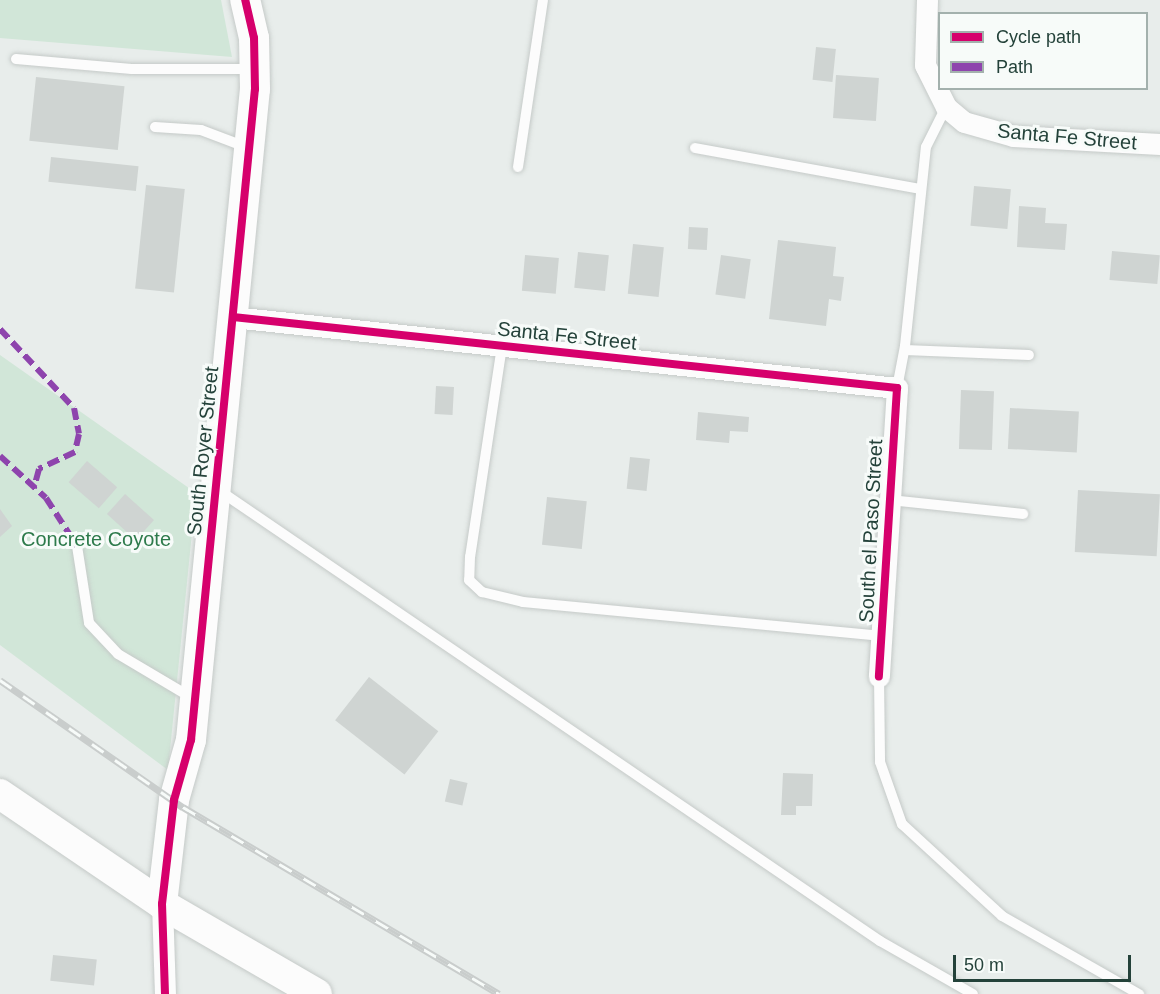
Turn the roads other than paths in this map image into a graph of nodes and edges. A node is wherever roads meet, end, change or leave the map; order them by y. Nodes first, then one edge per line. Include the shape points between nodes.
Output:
1 (245, 0) edge
2 (543, 0) edge
3 (927, 0) edge
4 (16, 59) dead end
5 (255, 69) junction
6 (946, 106) junction
7 (155, 127) dead end
8 (1160, 144) edge
9 (695, 148) dead end
10 (249, 149) junction
11 (518, 167) dead end
12 (920, 189) junction
13 (233, 317) junction
14 (502, 346) junction
15 (905, 350) junction
16 (1029, 355) dead end
17 (897, 388) junction
18 (216, 489) junction
19 (890, 500) junction
20 (1023, 514) dead end
21 (77, 546) dead end
22 (882, 636) junction
23 (879, 676) joint
24 (195, 699) junction
25 (0, 794) edge
26 (162, 904) junction
27 (165, 994) edge
28 (317, 994) edge
29 (973, 994) edge
30 (1139, 994) edge

1 - 5 street, South Royer Street
2 - 11 lane
3 - 6 street via 925,65
4 - 5 lane via 132,69
5 - 10 street, South Royer Street
6 - 8 street, Santa Fe Street via 964,122 1013,136
6 - 12 lane via 926,147
7 - 10 lane via 201,130
9 - 12 lane
10 - 13 street, South Royer Street
12 - 15 lane
13 - 14 street, Santa Fe Street
13 - 18 street, South Royer Street
14 - 17 street, Santa Fe Street
14 - 22 lane via 470,557 469,580 482,592 523,602
15 - 16 lane
15 - 17 lane
17 - 19 street, South el Paso Street
18 - 24 street, South Royer Street
18 - 29 lane via 870,935
19 - 20 lane
19 - 22 street, South el Paso Street
21 - 24 lane via 89,623 118,654
22 - 23 street, South el Paso Street
23 - 30 lane via 880,762 902,824 1002,916
24 - 26 street, South Royer Street via 190,740 174,801
25 - 26 street
26 - 27 street
26 - 28 street

